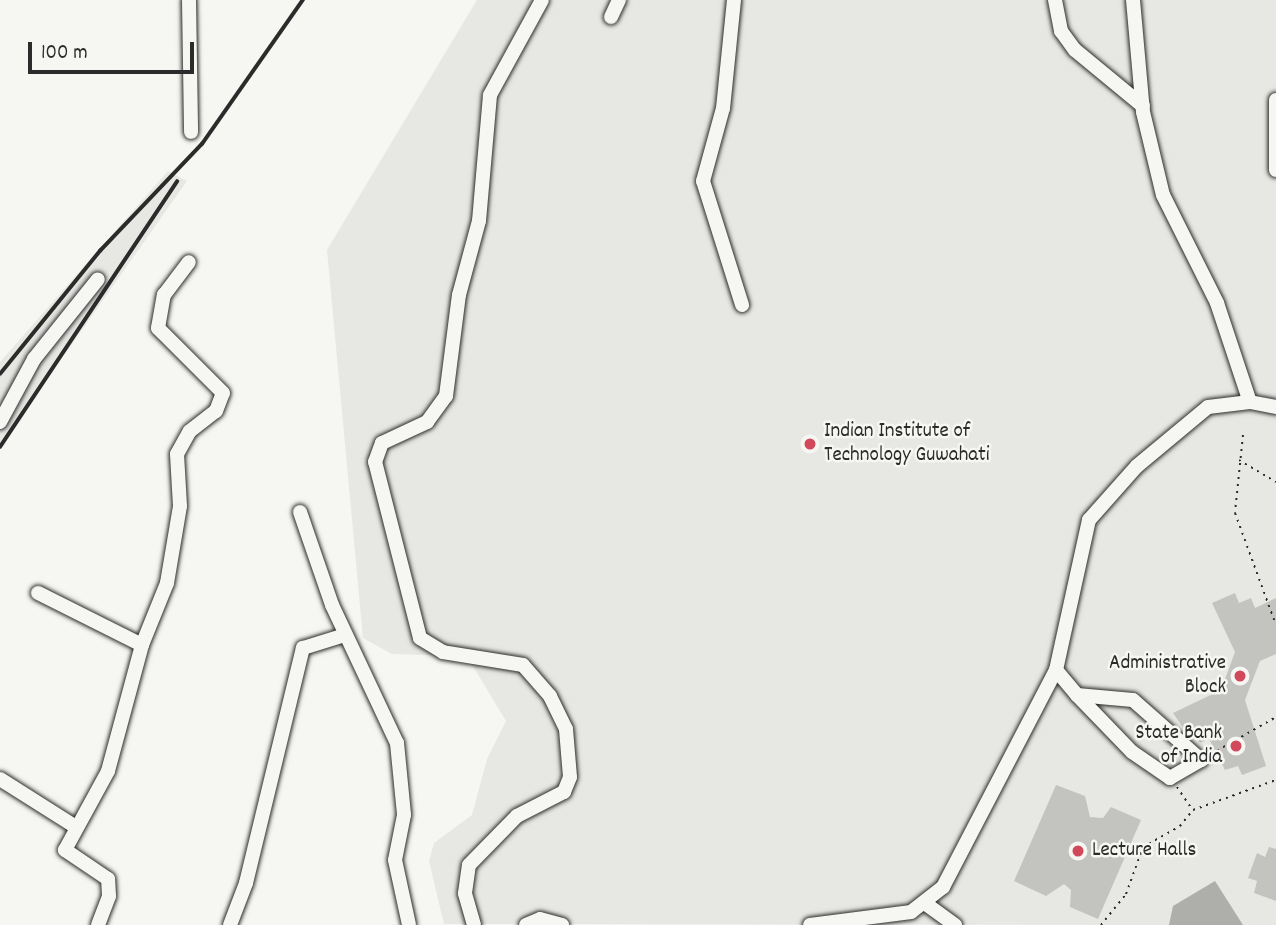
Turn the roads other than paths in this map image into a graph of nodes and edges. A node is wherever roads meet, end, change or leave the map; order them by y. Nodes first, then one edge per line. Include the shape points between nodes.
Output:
1 (189, 0) edge
2 (542, 0) edge
3 (619, 0) edge
4 (733, 0) edge
5 (1055, 0) edge
6 (1133, 0) edge
7 (611, 17) dead end
8 (1276, 100) edge
9 (1143, 106) junction
10 (191, 132) dead end
11 (1276, 170) edge
12 (189, 262) dead end
13 (97, 279) dead end
14 (742, 305) dead end
15 (1250, 402) junction
16 (1276, 407) edge
17 (0, 422) edge
18 (300, 512) dead end
19 (38, 593) dead end
20 (345, 635) junction
21 (142, 645) junction
22 (1056, 670) junction
23 (1077, 695) junction
24 (1110, 698) junction
25 (1100, 721) junction
26 (0, 779) edge
27 (76, 827) junction
28 (926, 904) junction
29 (98, 925) edge
30 (230, 925) edge
31 (409, 925) edge
32 (474, 925) edge
33 (526, 925) edge
34 (562, 925) edge
35 (810, 925) edge
36 (955, 925) edge

1 - 10 street
2 - 32 street via 490,95 479,221 456,312 446,396 427,422 382,443 374,463 420,638 443,652 523,665 550,696 566,729 570,777 564,792 517,816 469,865 465,893
3 - 7 street
4 - 14 street via 727,85 703,181
5 - 9 street via 1061,31 1075,50
6 - 9 street
8 - 11 street
9 - 15 street via 1163,195 1217,303
12 - 21 street via 164,295 158,328 223,393 216,411 190,431 177,454 174,554
13 - 17 street via 34,359
15 - 16 street
15 - 22 street via 1208,407 1137,466 1088,520
18 - 20 street
19 - 21 street
20 - 30 street via 310,643 299,659 265,812
20 - 31 street via 401,760 404,815 395,860
21 - 27 street via 117,747
22 - 23 street
22 - 28 street via 956,865
23 - 24 street
23 - 25 street
24 - 25 street
24 - 25 street via 1133,700 1201,760 1170,778
26 - 27 street
27 - 29 street via 69,856 111,887
28 - 35 street via 894,915
28 - 36 street
33 - 34 street via 540,919

